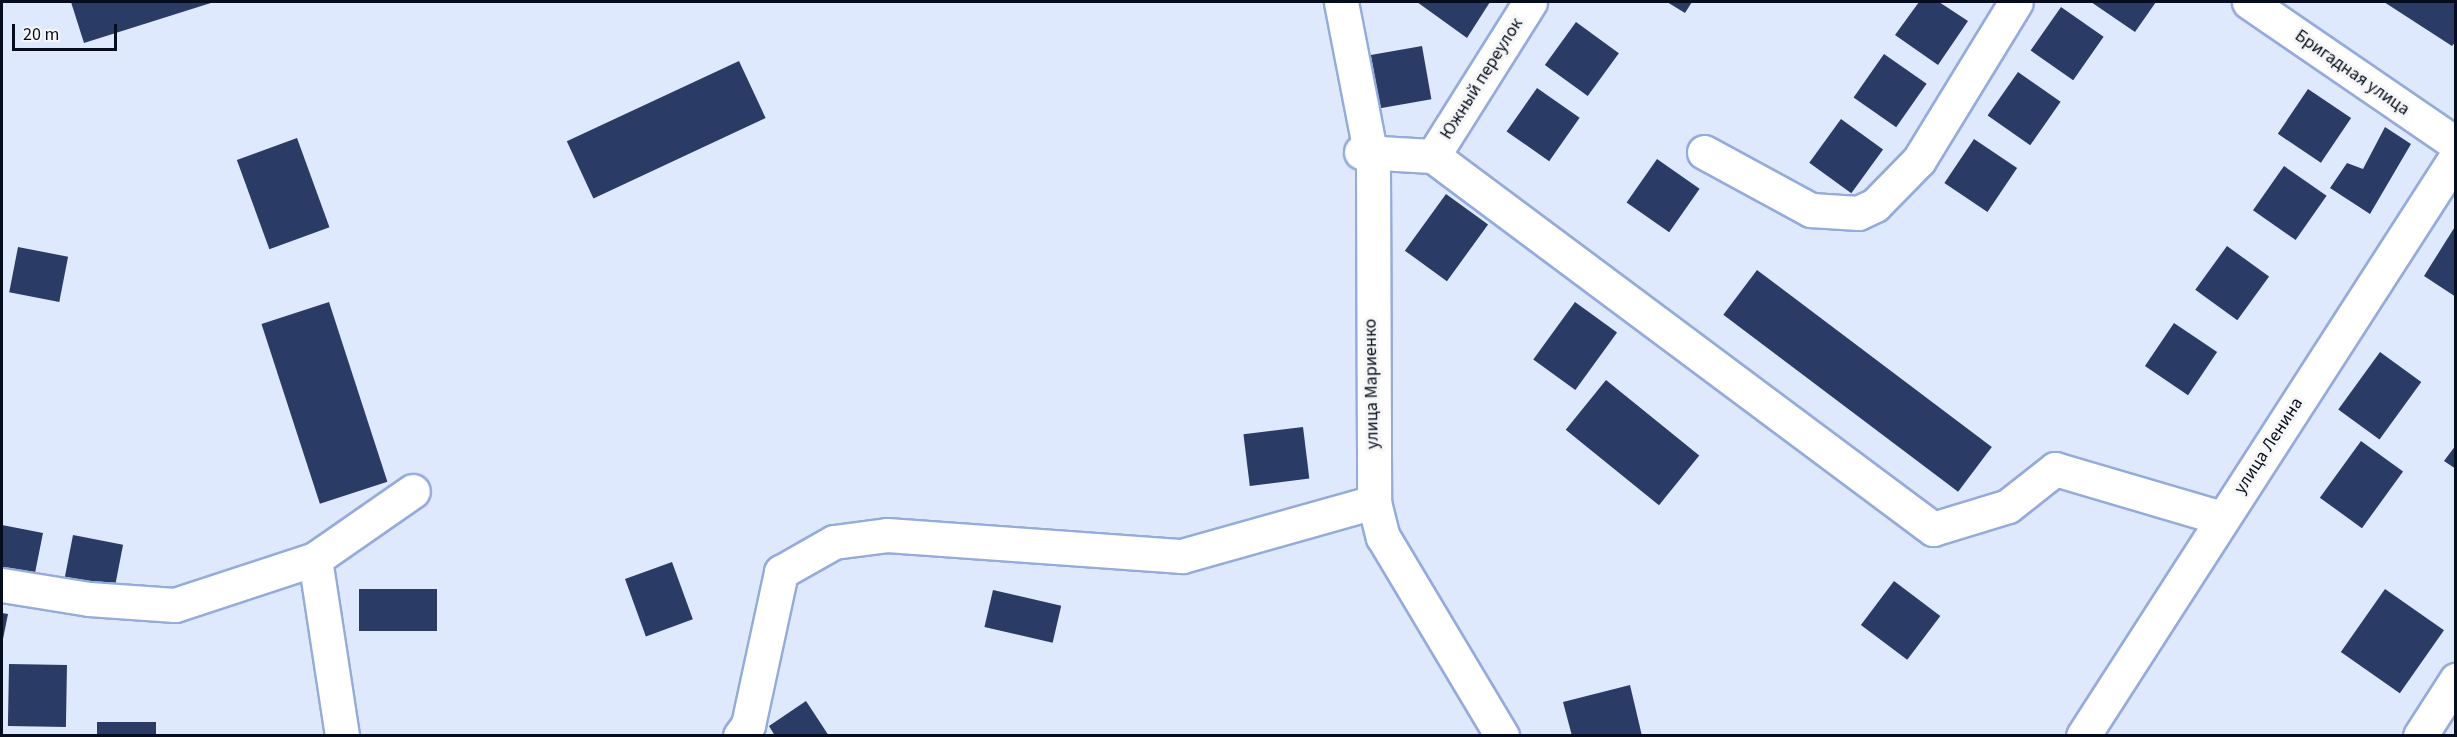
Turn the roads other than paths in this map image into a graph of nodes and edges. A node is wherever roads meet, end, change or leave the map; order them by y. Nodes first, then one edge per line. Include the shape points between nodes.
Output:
1 (1341, 2) edge
2 (1530, 2) edge
3 (2016, 2) edge
4 (2249, 2) edge
5 (1704, 152) dead end
6 (1366, 153) junction
7 (1433, 156) junction
8 (2453, 162) edge
9 (413, 491) dead end
10 (1374, 502) junction
11 (2222, 518) junction
12 (315, 559) junction
13 (2, 585) edge
14 (2456, 680) edge
15 (342, 735) edge
16 (740, 735) edge
17 (1502, 735) edge
18 (2083, 735) edge
19 (2420, 735) edge

1 - 6 street, улица Мариенко
2 - 7 street, Южный переулок
3 - 5 street via 1919,160 1875,204 1858,213 1811,210
4 - 8 street, Бригадная улица
6 - 7 street
6 - 10 street, улица Мариенко
7 - 11 street via 1933,529 2008,506 2055,469
8 - 11 street, улица Ленина
9 - 12 street
10 - 16 street via 1182,556 887,535 834,542 781,572 748,725
10 - 17 street, улица Мариенко via 1383,537
11 - 18 street, улица Ленина
12 - 13 street via 175,605 89,599
12 - 15 street
14 - 19 street

